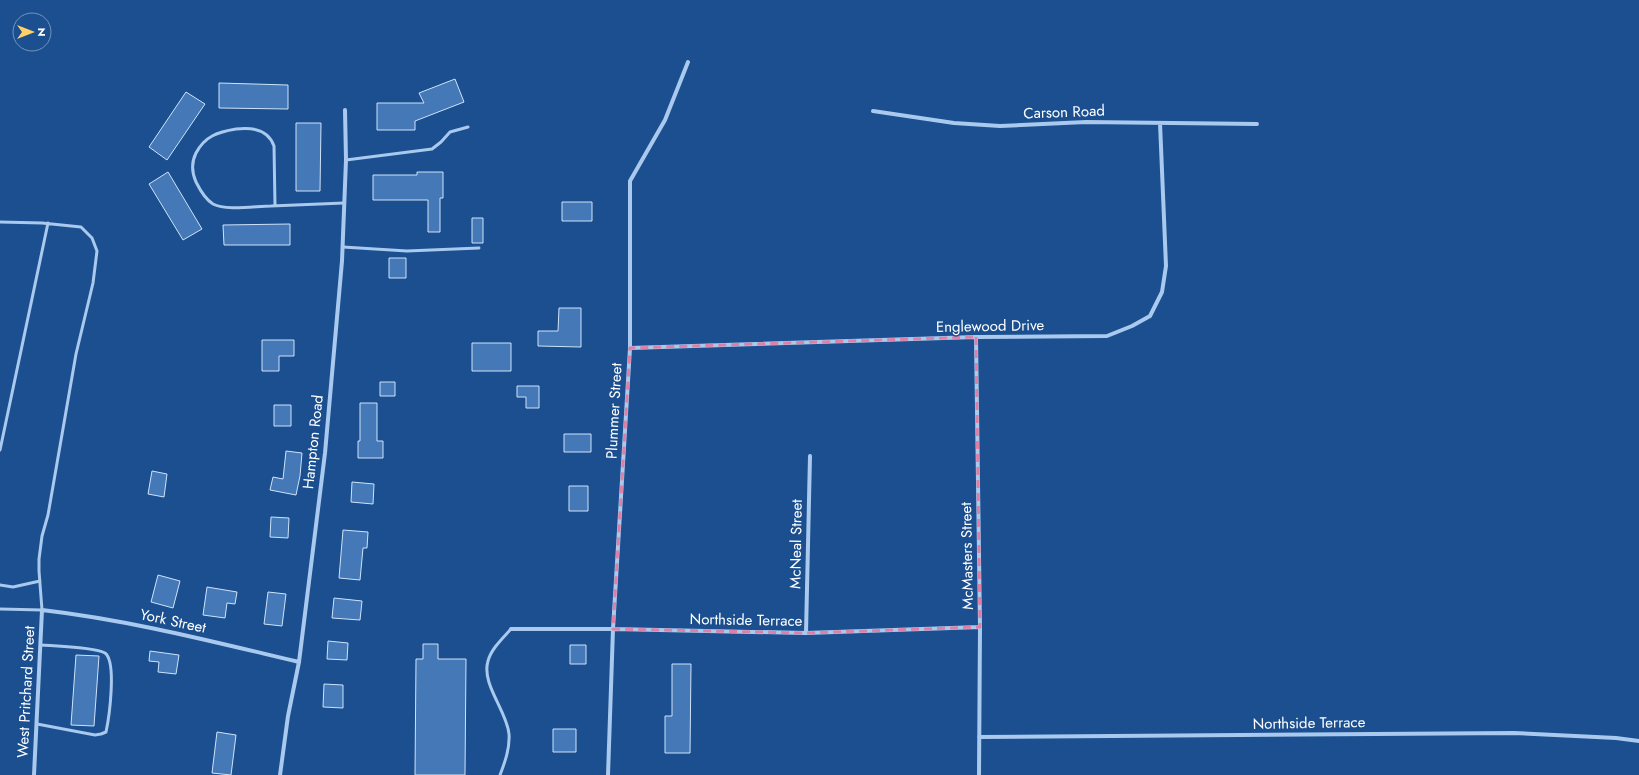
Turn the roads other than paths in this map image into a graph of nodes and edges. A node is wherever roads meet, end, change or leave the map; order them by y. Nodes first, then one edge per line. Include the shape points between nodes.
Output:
1 (688, 62) dead end
2 (346, 110) dead end
3 (873, 111) dead end
4 (1160, 123) junction
5 (1258, 124) dead end
6 (468, 127) dead end
7 (346, 160) junction
8 (344, 203) junction
9 (275, 206) junction
10 (0, 222) edge
11 (48, 223) junction
12 (343, 248) junction
13 (479, 248) dead end
14 (976, 337) junction
15 (630, 348) junction
16 (0, 450) edge
17 (810, 456) dead end
18 (40, 581) junction
19 (0, 585) edge
20 (0, 609) edge
21 (42, 610) junction
22 (980, 627) junction
23 (511, 629) joint
24 (613, 629) junction
25 (806, 633) junction
26 (41, 645) junction
27 (299, 662) junction
28 (37, 724) junction
29 (979, 738) junction
30 (1639, 741) edge
31 (34, 775) edge
32 (280, 775) edge
33 (500, 775) edge
34 (608, 775) edge
35 (979, 775) edge

1 - 15 street, Plummer Street via 665,120 630,181
2 - 7 street, Hampton Road
3 - 4 street, Carson Road via 954,123 1000,126 1086,122
4 - 5 street, Carson Road
4 - 14 street, Englewood Drive via 1166,266 1162,292 1150,316 1107,336
6 - 7 lane via 450,132 432,149
7 - 8 street, Hampton Road
8 - 9 lane
8 - 12 street, Hampton Road
9 - 9 lane via 242,207 214,204 206,198 194,178 192,166 196,154 220,131 240,129 267,133 274,146
10 - 11 lane
11 - 16 lane
11 - 18 lane via 81,227 92,238 97,251 93,283 76,354 48,515 42,536 38,571
12 - 13 lane via 407,251
12 - 27 street, Hampton Road via 325,453
14 - 15 street, Englewood Drive
14 - 22 street, McMasters Street
15 - 24 street, Plummer Street
17 - 25 street, McNeal Street
18 - 19 lane via 13,587
18 - 21 lane
20 - 21 lane
21 - 26 street, West Pritchard Street
21 - 27 street, York Street via 159,630
22 - 25 street, Northside Terrace
22 - 29 street, McMasters Street
23 - 24 street, Northside Terrace
23 - 33 lane via 493,650 488,662 487,675 509,733 509,748
24 - 25 street, Northside Terrace
24 - 34 street, Plummer Street
26 - 28 street, West Pritchard Street
26 - 28 lane via 103,652 107,655 112,669 106,732 95,735
27 - 32 street, Hampton Road
28 - 31 street, West Pritchard Street
29 - 30 street, Northside Terrace via 1514,733
29 - 35 street, McMasters Street

